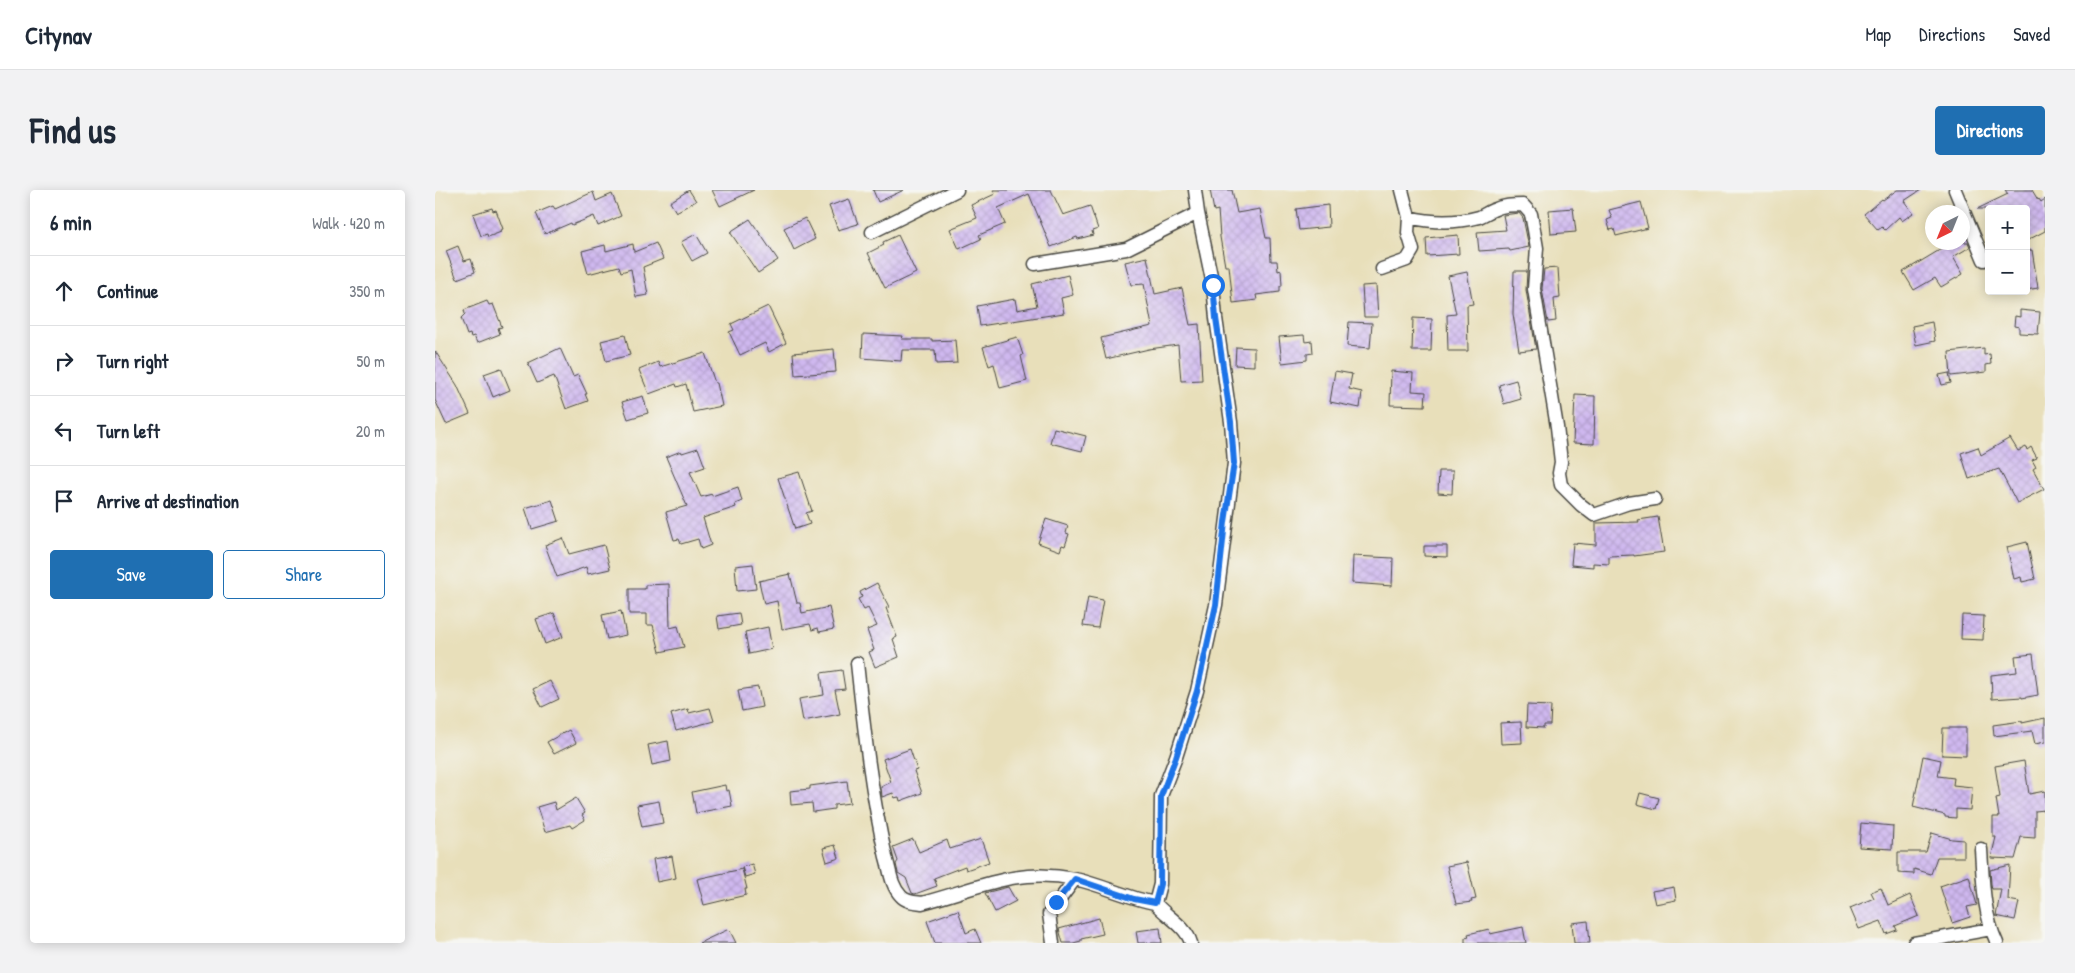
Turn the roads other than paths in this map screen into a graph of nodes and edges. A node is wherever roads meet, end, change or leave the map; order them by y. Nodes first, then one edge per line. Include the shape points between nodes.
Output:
1 (957, 190) edge
2 (1195, 190) edge
3 (1401, 190) edge
4 (1955, 190) edge
5 (1198, 213) junction
6 (1409, 217) junction
7 (872, 232) dead end
8 (1984, 260) dead end
9 (1035, 264) dead end
10 (1382, 270) dead end
11 (1655, 499) dead end
12 (857, 663) dead end
13 (1981, 849) dead end
14 (1075, 879) junction
15 (1155, 903) junction
16 (1991, 929) junction
17 (1053, 943) edge
18 (1191, 943) edge
19 (1914, 943) edge
20 (1997, 943) edge

1 - 7 street
2 - 5 street
3 - 6 street
4 - 8 street
5 - 9 street via 1126,249
5 - 15 street via 1213,285 1234,463 1216,605 1197,691 1161,796 1160,884
6 - 10 street via 1408,233 1413,250 1407,260
6 - 11 street via 1427,222 1454,221 1481,216 1508,205 1523,205 1531,214 1537,248 1534,288 1558,436 1561,485 1594,515 1629,503
12 - 14 street via 872,786 893,883 901,897 922,903 1001,879 1024,876
13 - 16 street via 1985,904
14 - 15 street
14 - 17 street via 1049,914
15 - 18 street via 1188,935
16 - 19 street
16 - 20 street

